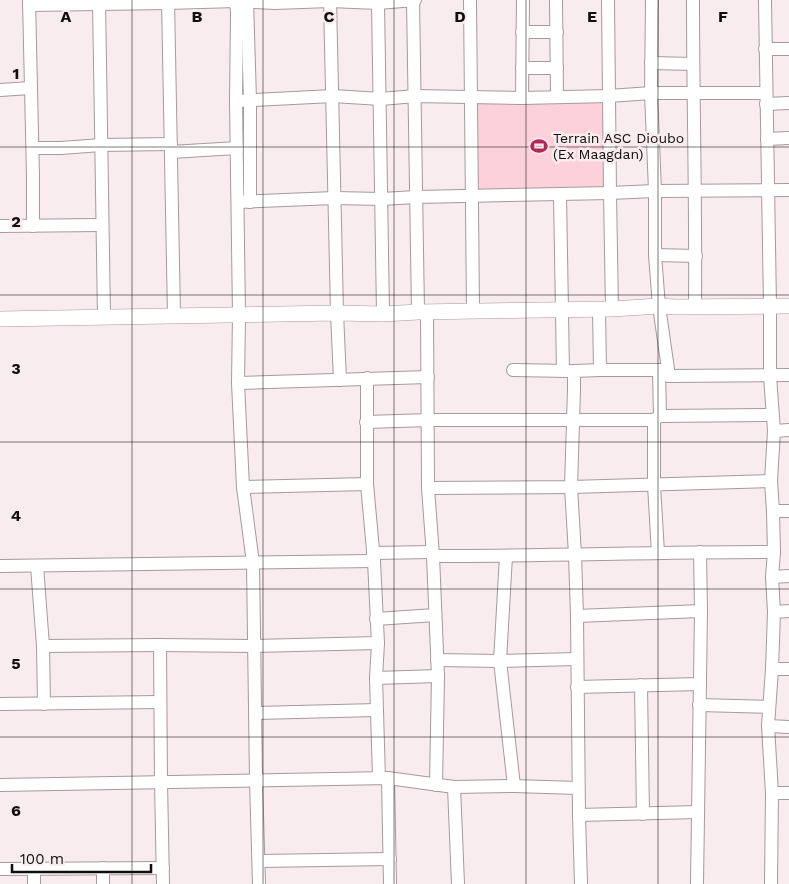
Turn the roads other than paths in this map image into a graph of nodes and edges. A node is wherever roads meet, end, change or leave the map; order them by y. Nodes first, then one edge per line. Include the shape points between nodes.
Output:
1 (242, 0) edge
2 (330, 0) edge
3 (414, 0) edge
4 (470, 0) edge
5 (523, 0) edge
6 (556, 0) edge
7 (608, 0) edge
8 (652, 0) edge
9 (693, 0) edge
10 (765, 0) edge
11 (29, 2) edge
12 (99, 2) edge
13 (168, 2) edge
14 (378, 3) junction
15 (522, 32) junction
16 (557, 32) junction
17 (765, 49) junction
18 (789, 49) edge
19 (651, 63) junction
20 (693, 64) junction
21 (522, 68) junction
22 (557, 68) junction
23 (30, 88) junction
24 (0, 90) edge
25 (651, 93) junction
26 (693, 94) junction
27 (333, 96) junction
28 (415, 96) junction
29 (609, 96) junction
30 (471, 97) junction
31 (557, 97) junction
32 (522, 98) junction
33 (380, 99) junction
34 (766, 99) junction
35 (250, 100) junction
36 (236, 101) junction
37 (789, 103) edge
38 (789, 138) edge
39 (767, 139) junction
40 (101, 145) junction
41 (32, 148) junction
42 (171, 148) junction
43 (237, 148) junction
44 (696, 190) junction
45 (768, 190) junction
46 (789, 190) edge
47 (655, 191) junction
48 (610, 193) junction
49 (560, 194) junction
50 (472, 196) junction
51 (416, 197) junction
52 (334, 198) junction
53 (382, 199) junction
54 (244, 202) junction
55 (102, 225) junction
56 (0, 226) edge
57 (33, 226) junction
58 (655, 255) junction
59 (696, 256) junction
60 (659, 306) junction
61 (695, 306) junction
62 (770, 306) junction
63 (789, 306) edge
64 (562, 309) junction
65 (606, 309) junction
66 (473, 311) junction
67 (422, 312) junction
68 (337, 313) junction
69 (239, 314) junction
70 (384, 314) junction
71 (174, 316) junction
72 (104, 317) junction
73 (0, 319) edge
74 (513, 370) dead end
75 (600, 370) junction
76 (568, 371) junction
77 (664, 373) junction
78 (789, 375) edge
79 (428, 376) junction
80 (770, 376) junction
81 (367, 378) junction
82 (340, 380) junction
83 (238, 383) junction
84 (773, 415) junction
85 (657, 418) junction
86 (429, 420) junction
87 (573, 421) junction
88 (366, 422) junction
89 (774, 430) junction
90 (789, 430) edge
91 (771, 481) junction
92 (367, 484) junction
93 (654, 485) junction
94 (243, 487) junction
95 (572, 487) junction
96 (428, 488) junction
97 (789, 511) edge
98 (773, 512) junction
99 (700, 552) junction
100 (774, 552) junction
101 (658, 553) junction
102 (433, 554) junction
103 (575, 555) junction
104 (506, 556) junction
105 (373, 557) junction
106 (253, 563) junction
107 (0, 566) edge
108 (37, 566) junction
109 (772, 576) junction
110 (789, 576) edge
111 (700, 611) junction
112 (789, 611) edge
113 (774, 612) junction
114 (436, 615) junction
115 (577, 616) junction
116 (376, 619) junction
117 (378, 643) junction
118 (160, 645) junction
119 (42, 646) junction
120 (254, 646) junction
121 (577, 659) junction
122 (437, 660) junction
123 (500, 661) junction
124 (772, 669) junction
125 (789, 669) edge
126 (438, 676) junction
127 (376, 678) junction
128 (700, 684) junction
129 (642, 685) junction
130 (577, 687) junction
131 (160, 702) junction
132 (0, 704) edge
133 (44, 704) junction
134 (699, 705) junction
135 (769, 707) junction
136 (377, 710) junction
137 (256, 713) junction
138 (768, 726) junction
139 (789, 727) edge
140 (383, 778) junction
141 (256, 780) junction
142 (161, 782) junction
143 (0, 785) edge
144 (436, 785) junction
145 (514, 786) junction
146 (454, 787) junction
147 (578, 788) junction
148 (789, 793) edge
149 (772, 794) junction
150 (698, 812) junction
151 (644, 814) junction
152 (579, 815) junction
153 (390, 859) junction
154 (259, 861) junction
155 (103, 868) junction
156 (163, 868) junction
157 (0, 869) edge
158 (34, 869) junction
159 (34, 884) edge
160 (103, 884) edge
161 (163, 884) edge
162 (259, 884) edge
163 (390, 884) edge
164 (458, 884) edge
165 (581, 884) edge
166 (697, 884) edge
167 (771, 884) edge

1 - 2 street via 293,3
1 - 13 street
1 - 35 street
1 - 36 street via 237,13
2 - 14 street
2 - 27 street
3 - 14 street
3 - 28 street
4 - 30 street
5 - 15 street
6 - 16 street
7 - 29 street
8 - 19 street
9 - 20 street
10 - 17 street
11 - 12 street
11 - 23 street
12 - 13 street
12 - 40 street
13 - 42 street
14 - 33 street
15 - 16 street
15 - 21 street
16 - 22 street
17 - 18 street
17 - 34 street
19 - 20 street
19 - 25 street
20 - 26 street
21 - 22 street
21 - 32 street
22 - 31 street
23 - 24 street
23 - 41 street
25 - 26 street
25 - 29 street
25 - 47 street
26 - 34 street
26 - 44 street
27 - 33 street
27 - 35 street
27 - 52 street
28 - 30 street
28 - 33 street
28 - 51 street
29 - 31 street
29 - 48 street
30 - 32 street
30 - 50 street
31 - 32 street
33 - 53 street
34 - 37 street
34 - 39 street
35 - 36 street
35 - 54 street
36 - 43 street
38 - 39 street
39 - 45 street
40 - 41 street
40 - 42 street
40 - 55 street
41 - 57 street
42 - 43 street
42 - 71 street
43 - 54 street
44 - 45 street
44 - 47 street
44 - 59 street
45 - 46 street
45 - 62 street
47 - 48 street
47 - 58 street
48 - 49 street
48 - 65 street
49 - 50 street
49 - 64 street
50 - 51 street
50 - 66 street
51 - 53 street
51 - 67 street
52 - 53 street
52 - 54 street
52 - 68 street
53 - 70 street
54 - 69 street
55 - 57 street
55 - 72 street
56 - 57 street
58 - 59 street
58 - 60 street
59 - 61 street
60 - 61 main road
60 - 65 main road
60 - 77 street
61 - 62 main road
62 - 63 main road
62 - 80 street
64 - 65 main road
64 - 66 main road
64 - 76 street
65 - 75 street
66 - 67 main road
67 - 70 main road
67 - 79 street
68 - 69 main road
68 - 70 main road
68 - 82 street
69 - 71 main road
69 - 83 street
71 - 72 main road
72 - 73 main road
74 - 76 street
75 - 76 street
75 - 77 street
76 - 87 street via 574,389
77 - 80 street
77 - 85 street
78 - 80 street
79 - 81 street
79 - 86 street
80 - 84 street
81 - 82 street
81 - 88 street
82 - 83 street
83 - 94 street
84 - 85 street
84 - 89 street
85 - 87 street
85 - 93 street
86 - 87 street
86 - 88 street
86 - 96 street
87 - 95 street
88 - 92 street
89 - 90 street
89 - 91 street
91 - 93 street
91 - 98 street
92 - 94 street
92 - 105 street
93 - 95 street
93 - 101 street
94 - 106 street
95 - 96 street
95 - 103 street
96 - 102 street
97 - 98 street
98 - 100 street
99 - 100 street
99 - 101 street
99 - 111 street
100 - 109 street
101 - 103 street
102 - 104 street
102 - 105 street
102 - 114 street
103 - 104 street
103 - 115 street
104 - 123 street
105 - 106 street
105 - 116 street
106 - 108 street
106 - 120 street
107 - 108 street
108 - 119 street
109 - 110 street
109 - 113 street
111 - 115 street
111 - 128 street
112 - 113 street
113 - 124 street
114 - 116 street
114 - 122 street
115 - 121 street
116 - 117 street
117 - 120 street
117 - 127 street
118 - 119 street
118 - 120 street
118 - 131 street
119 - 133 street
120 - 137 street
121 - 123 street
121 - 130 street
122 - 123 street
122 - 126 street
123 - 145 street
124 - 125 street
124 - 135 street
126 - 127 street
126 - 144 street
127 - 136 street
128 - 129 street
128 - 134 street
129 - 130 street
129 - 151 street
130 - 147 street
131 - 133 street
131 - 142 street
132 - 133 street
134 - 135 street
134 - 150 street
135 - 138 street
136 - 137 street
136 - 140 street
137 - 141 street
138 - 139 street
138 - 149 street
140 - 141 street
140 - 144 street
140 - 153 street
141 - 142 street
141 - 154 street
142 - 143 street
142 - 156 street
144 - 146 street
145 - 146 street
145 - 147 street
146 - 164 street
147 - 152 street
148 - 149 street
149 - 167 street
150 - 151 street
150 - 166 street
151 - 152 street
152 - 165 street
153 - 154 street
153 - 163 street
154 - 162 street
155 - 156 street
155 - 158 street
155 - 160 street
156 - 161 street
157 - 158 street
158 - 159 street

